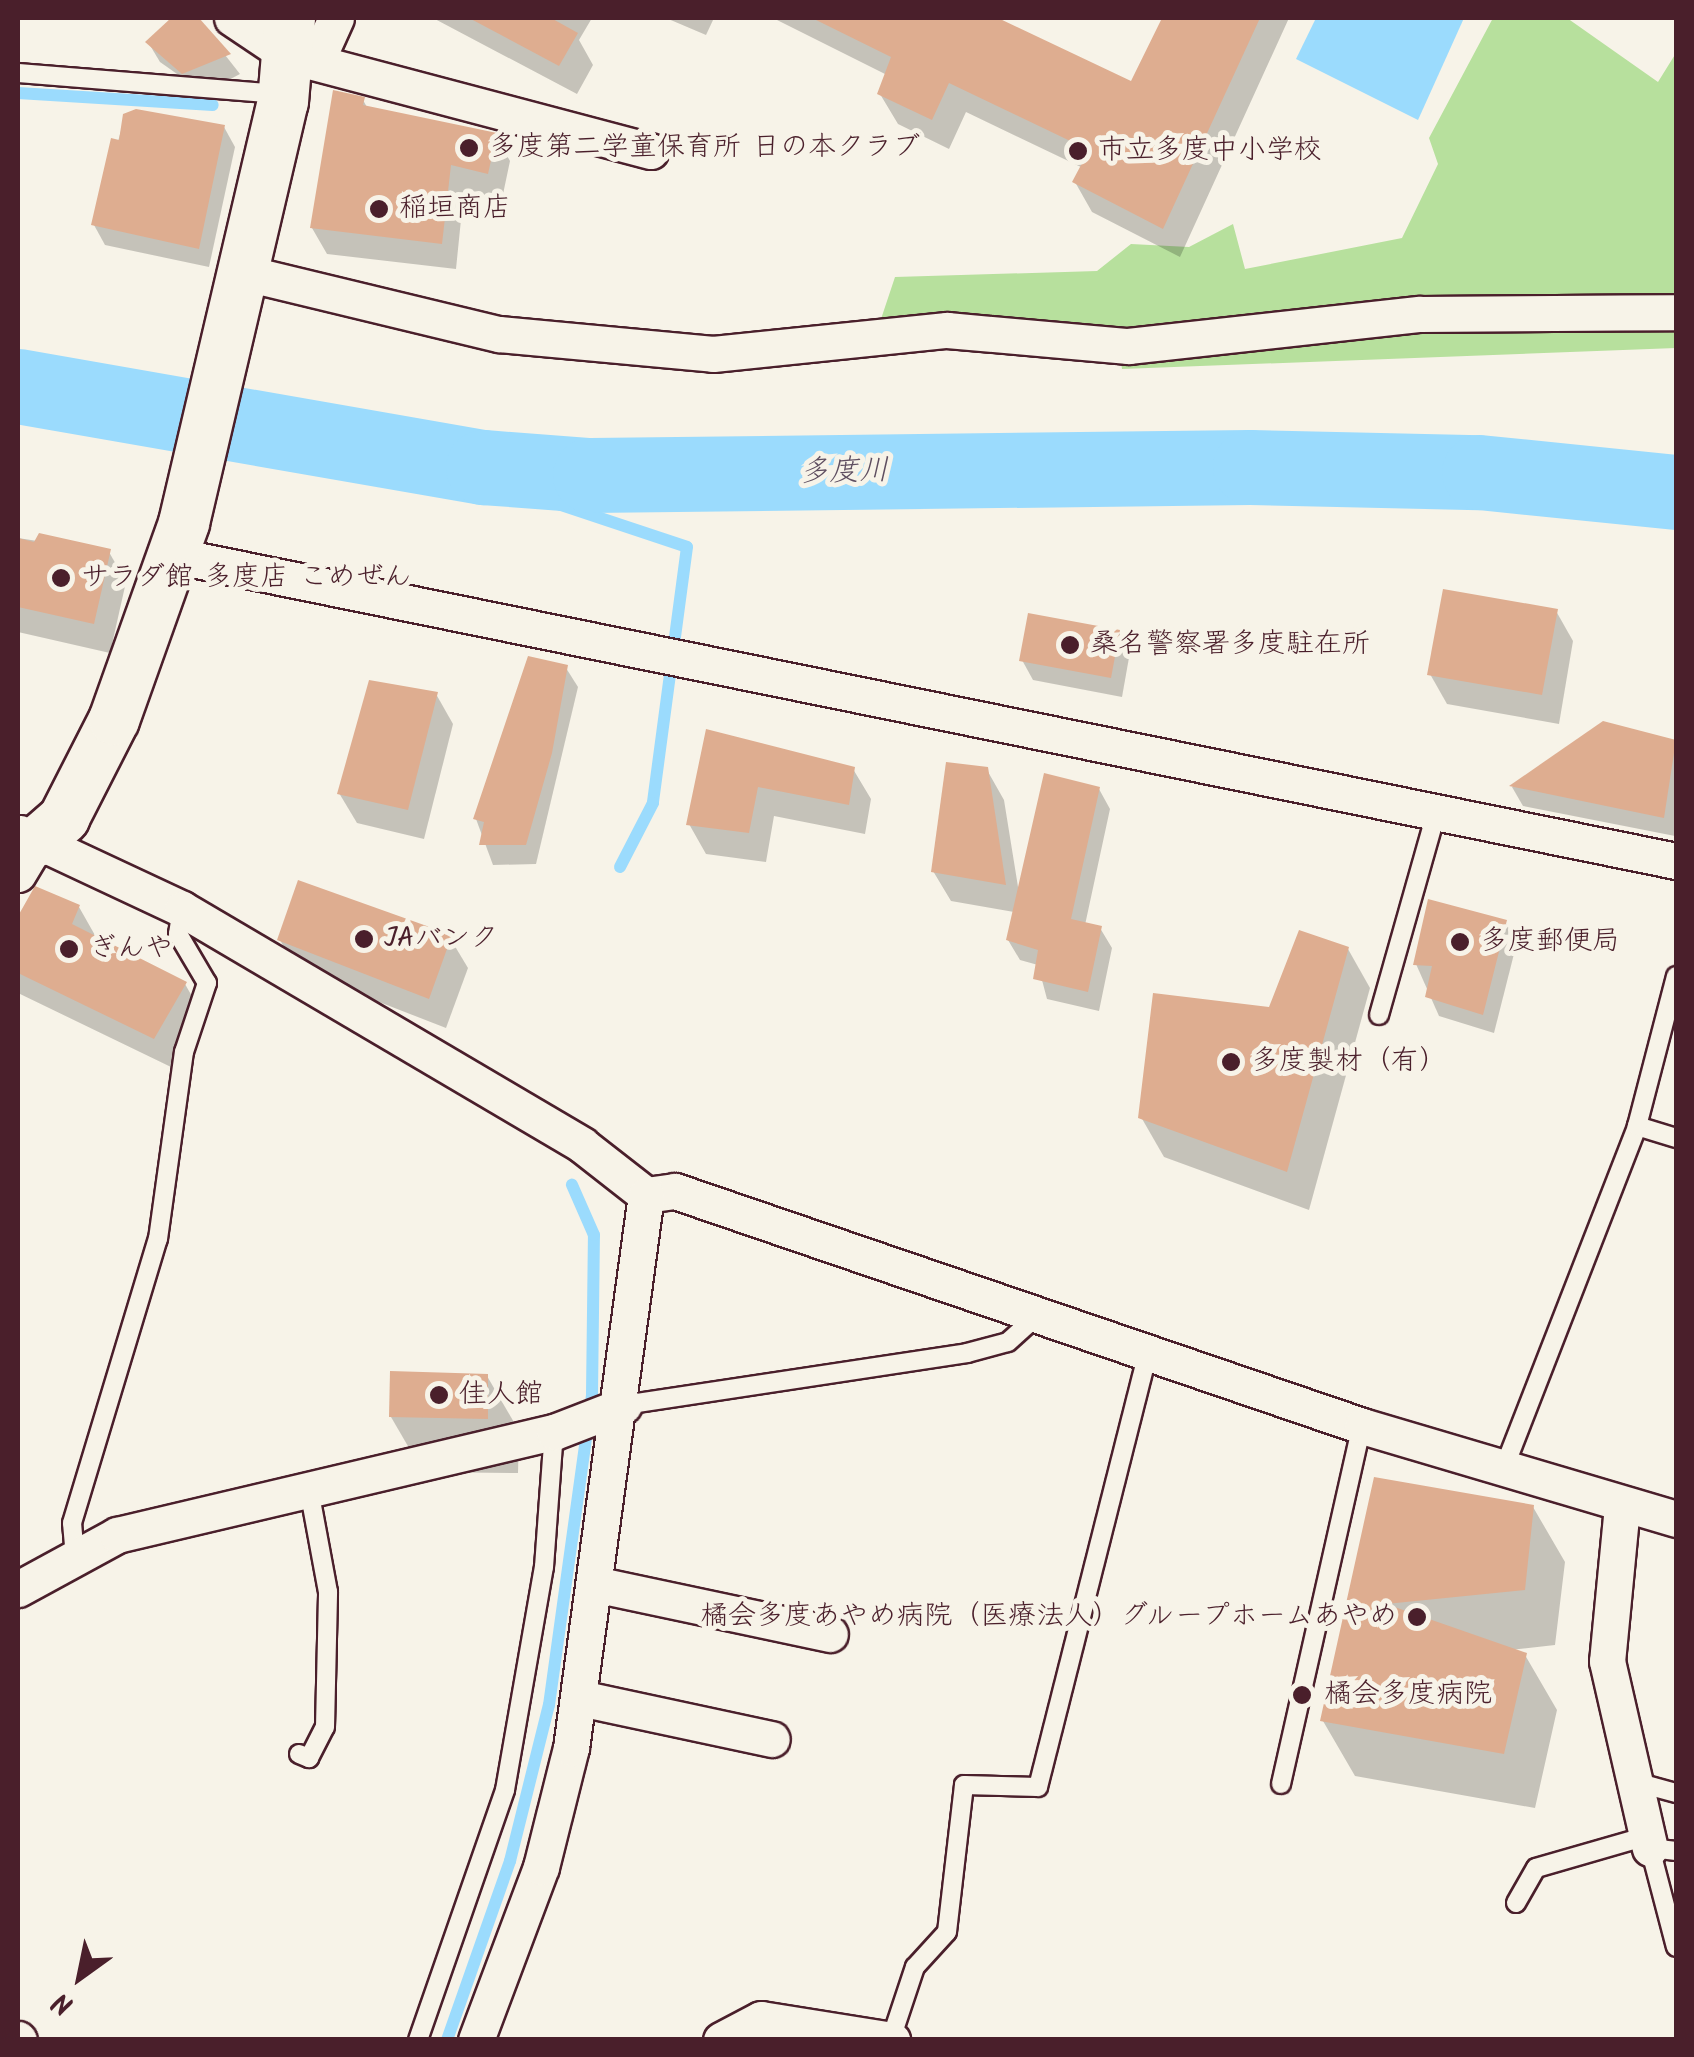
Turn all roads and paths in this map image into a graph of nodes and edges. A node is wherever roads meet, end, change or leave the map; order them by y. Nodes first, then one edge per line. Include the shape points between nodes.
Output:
1 (232, 18) edge
2 (336, 18) edge
3 (295, 57) edge
4 (18, 73) edge
5 (651, 151) dead end
6 (244, 282) junction
7 (1676, 312) edge
8 (178, 539) junction
9 (1436, 814) junction
10 (24, 849) edge
11 (1676, 861) edge
12 (182, 909) junction
13 (1676, 976) edge
14 (1379, 1015) dead end
15 (1637, 1126) junction
16 (1676, 1138) edge
17 (646, 1195) junction
18 (1039, 1314) junction
19 (1148, 1353) junction
20 (624, 1405) junction
21 (1362, 1426) junction
22 (554, 1432) junction
23 (1504, 1468) junction
24 (308, 1483) junction
25 (1622, 1506) junction
26 (1676, 1519) edge
27 (75, 1557) junction
28 (599, 1584) junction
29 (18, 1589) edge
30 (830, 1634) dead end
31 (580, 1698) junction
32 (772, 1739) dead end
33 (299, 1754) dead end
34 (1632, 1780) junction
35 (1280, 1784) dead end
36 (1676, 1792) edge
37 (1658, 1845) edge
38 (1516, 1903) dead end
39 (1676, 1947) edge
40 (891, 2039) edge
41 (418, 2040) edge
42 (476, 2040) edge
43 (721, 2040) edge

1 - 3 street
2 - 3 street
3 - 4 lane
3 - 5 street
3 - 6 street
6 - 7 street via 500,334 714,354 947,330 1128,346 1420,314
6 - 8 street
8 - 9 street via 637,645
8 - 10 street via 114,720 64,818
9 - 11 street
9 - 14 lane
10 - 12 street
12 - 17 street via 582,1145
12 - 27 lane via 178,934 207,983 184,1052 158,1239 72,1524
13 - 15 lane
15 - 16 lane
15 - 23 lane
17 - 18 street via 675,1191
17 - 20 street
18 - 19 street
18 - 20 lane via 1008,1342 967,1352
19 - 21 street
19 - 40 lane via 1038,1787 964,1785 947,1932 915,1967
20 - 22 street
20 - 28 street
21 - 23 street
21 - 35 lane
22 - 24 street
22 - 41 lane via 544,1567 505,1790
23 - 25 street
24 - 27 street via 117,1534
24 - 33 lane via 328,1592 325,1727 309,1758
25 - 26 street
25 - 34 street via 1607,1660
27 - 29 street
28 - 30 street
28 - 31 street
31 - 32 street
31 - 42 street via 541,1866
34 - 36 lane
34 - 37 street
37 - 38 lane via 1536,1868
37 - 39 lane
40 - 43 street via 761,2020

